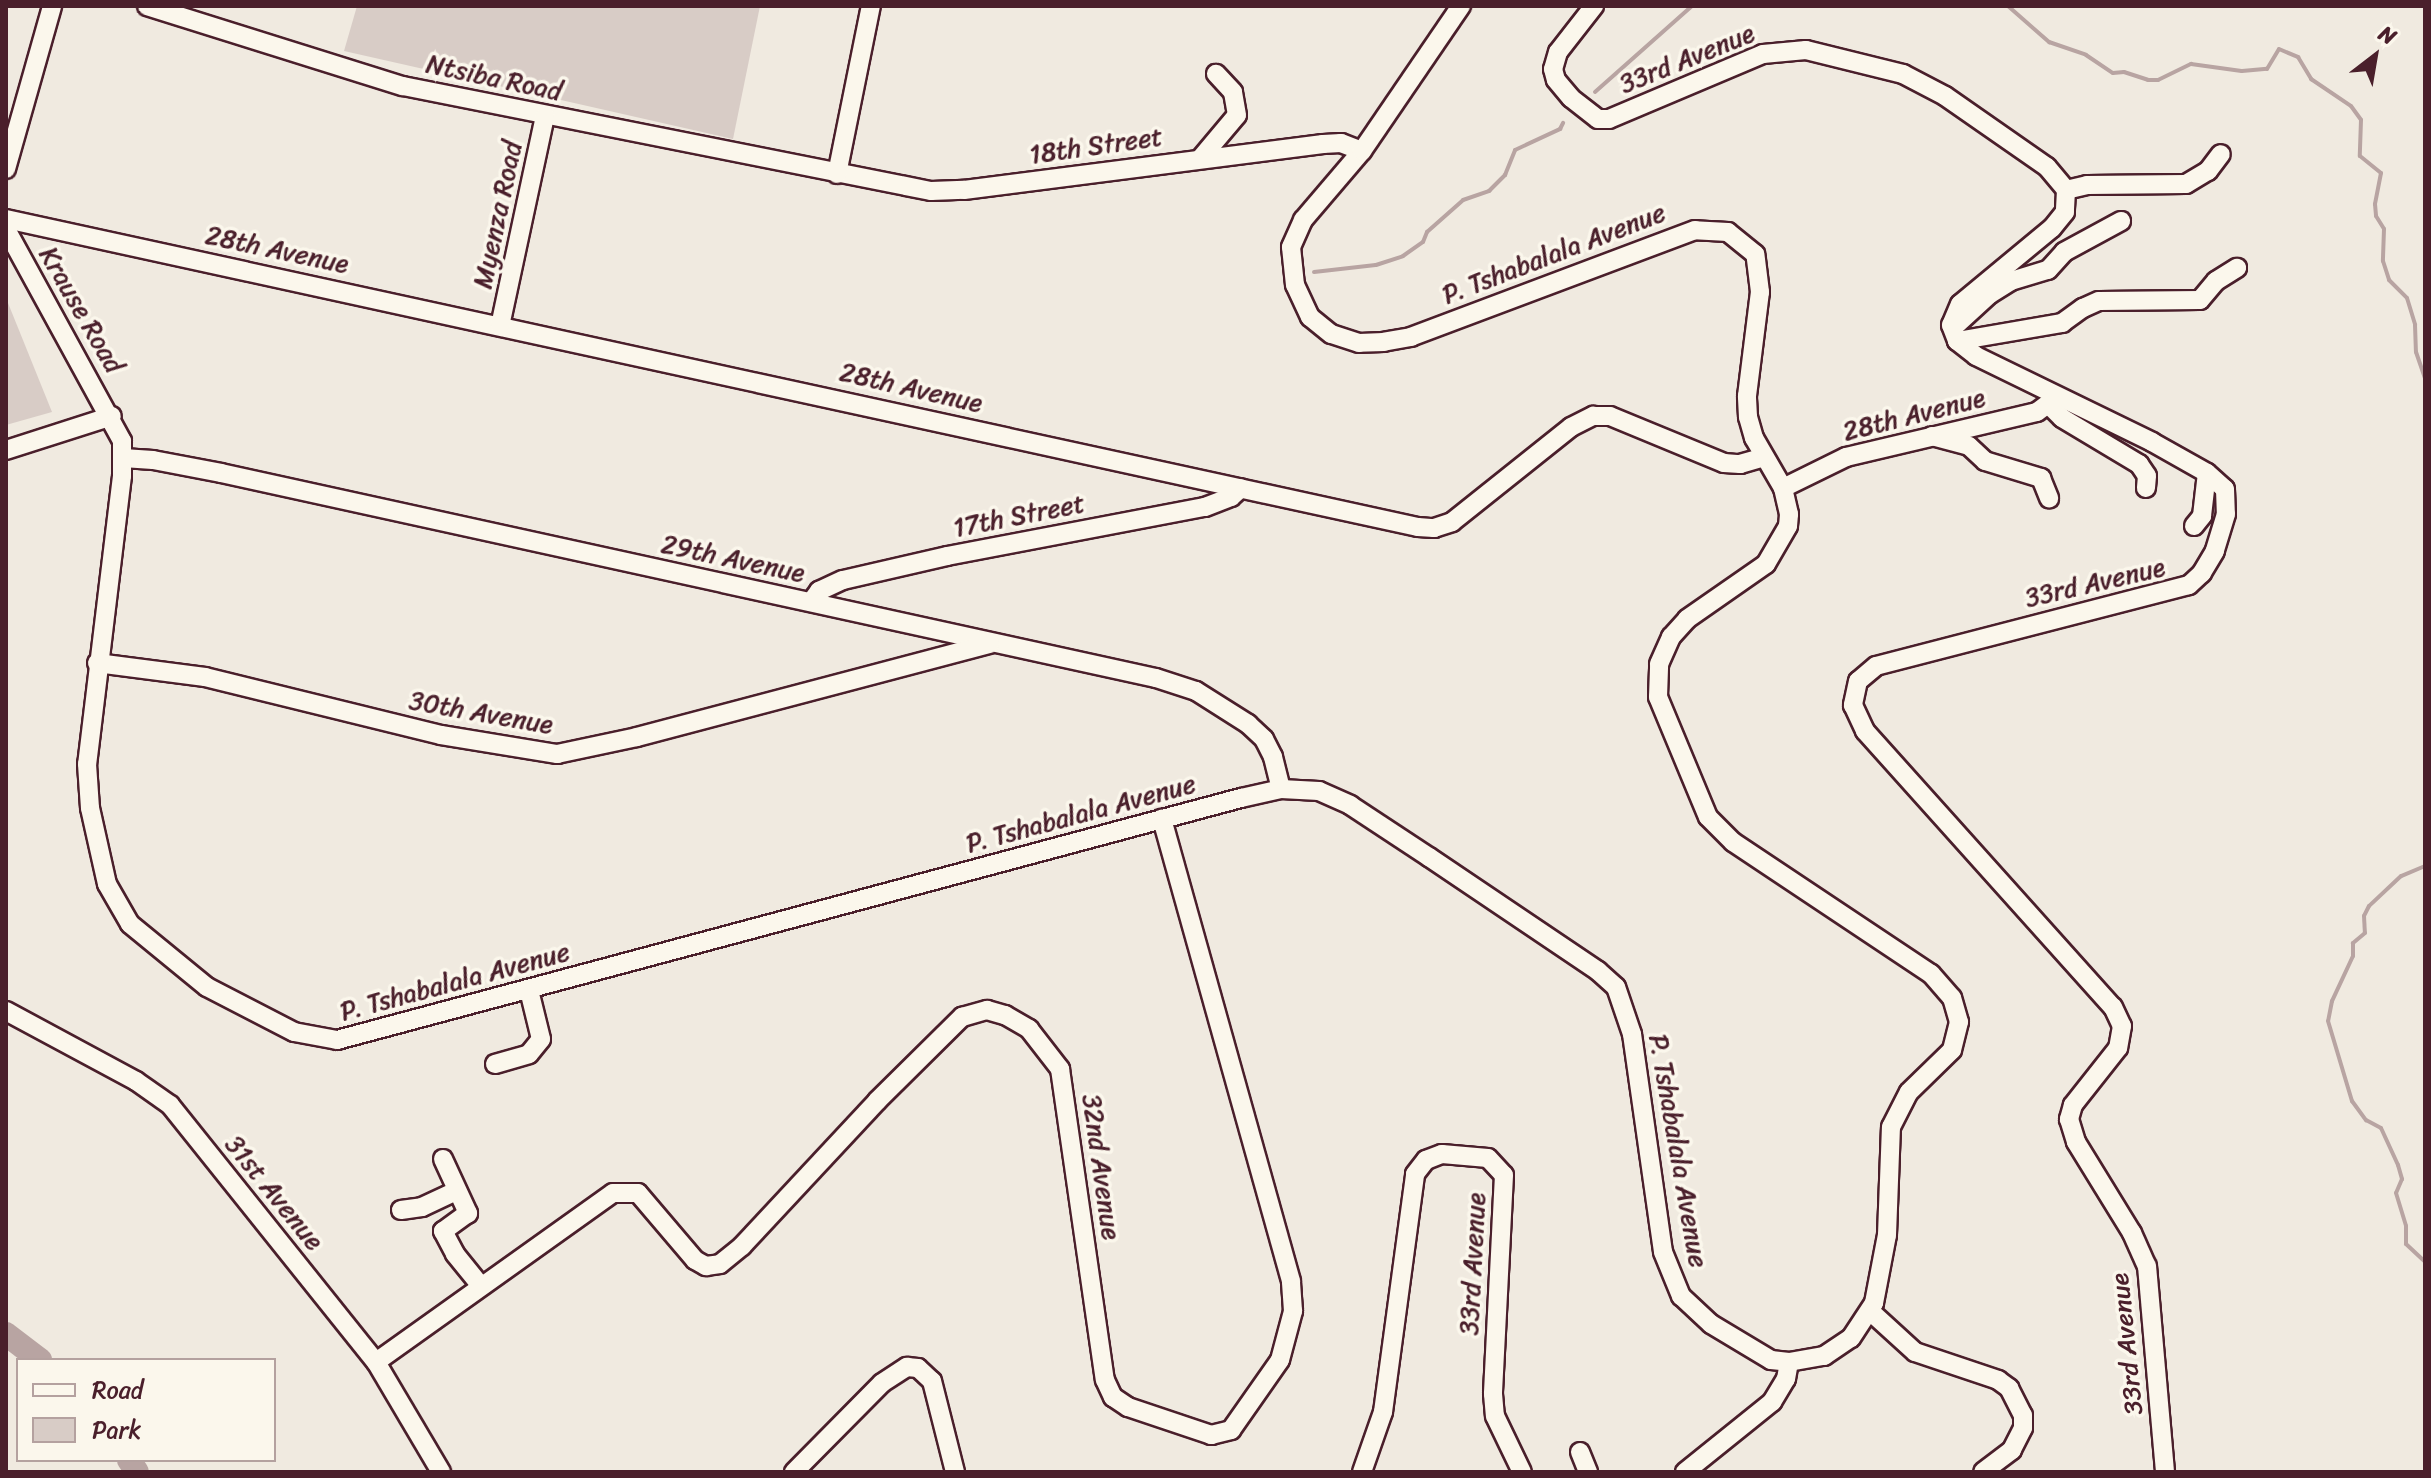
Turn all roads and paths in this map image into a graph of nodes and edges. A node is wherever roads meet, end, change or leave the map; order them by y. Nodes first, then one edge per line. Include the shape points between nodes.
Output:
1 (52, 6) edge
2 (147, 6) edge
3 (871, 6) edge
4 (1461, 6) edge
5 (1594, 6) edge
6 (1216, 74) dead end
7 (545, 116) junction
8 (1362, 151) junction
9 (2221, 154) dead end
10 (1200, 159) junction
11 (6, 169) edge
12 (837, 174) junction
13 (2066, 190) junction
14 (6, 219) edge
15 (2121, 221) dead end
16 (6, 229) edge
17 (2237, 268) dead end
18 (500, 326) junction
19 (1954, 335) junction
20 (2053, 401) junction
21 (112, 416) junction
22 (1929, 435) junction
23 (6, 450) edge
24 (1764, 457) junction
25 (123, 458) junction
26 (2207, 473) junction
27 (1241, 488) junction
28 (1783, 488) junction
29 (2146, 488) dead end
30 (2049, 498) dead end
31 (2194, 526) dead end
32 (811, 602) junction
33 (993, 644) junction
34 (97, 663) junction
35 (1281, 789) junction
36 (1162, 819) junction
37 (529, 990) junction
38 (6, 1011) edge
39 (495, 1064) dead end
40 (443, 1159) dead end
41 (457, 1191) junction
42 (401, 1210) dead end
43 (481, 1286) junction
44 (1870, 1311) junction
45 (376, 1362) junction
46 (1789, 1362) junction
47 (1580, 1452) dead end
48 (1364, 1471) edge
49 (441, 1472) edge
50 (794, 1472) edge
51 (955, 1472) edge
52 (1522, 1472) edge
53 (1588, 1472) edge
54 (1685, 1472) edge
55 (1983, 1472) edge
56 (2165, 1472) edge

1 - 11 street
2 - 7 street, Ntsiba Road via 349,72
3 - 12 street
4 - 8 street, P. Tshabalala Avenue
5 - 13 street, 33rd Avenue via 1558,52 1553,69 1571,98 1598,119 1609,119 1763,54 1806,50 1889,69 1945,96 2047,167
6 - 10 street via 1233,92 1237,115
7 - 12 street, Ntsiba Road
7 - 18 street, Myenza Road
8 - 10 street, 18th Street via 1334,143
8 - 24 street, P. Tshabalala Avenue via 1303,220 1291,247 1303,306 1331,334 1359,343 1397,341 1676,235 1728,232 1755,254 1759,268 1747,396 1751,428
9 - 13 street via 2208,171 2186,184
10 - 12 street, 18th Street via 964,190 931,191
13 - 19 street via 2061,220 1966,297 1955,311
14 - 18 street, 28th Avenue
15 - 19 street via 2064,252 2048,270 1990,294
16 - 21 street, Krause Road
17 - 19 street via 2200,300 2099,301 2062,323
18 - 27 street, 28th Avenue
19 - 20 street via 1976,356
20 - 22 street, 28th Avenue via 2037,412
20 - 26 street
20 - 29 street via 2075,427 2139,464 2147,476
21 - 23 street
21 - 25 street, P. Tshabalala Avenue
22 - 28 street, 28th Avenue via 1846,457
22 - 30 street via 1969,446 1985,461 2041,478
24 - 27 street, 28th Avenue via 1724,463 1601,415 1571,427 1441,527 1404,524
24 - 28 street, P. Tshabalala Avenue
25 - 32 street, 29th Avenue via 185,465
25 - 34 street, P. Tshabalala Avenue
26 - 31 street via 2202,516
26 - 56 street, 33rd Avenue via 2225,489 2226,514 2215,551 2189,585 1876,666 1862,675 1853,705 1865,731 2113,1007 2122,1026 2118,1048 2073,1105 2069,1119 2076,1142 2147,1266
27 - 32 street, 17th Street via 1205,507 843,580 819,591
28 - 44 street, P. Tshabalala Avenue via 1789,514 1775,553 1752,577 1680,626 1664,651 1656,687 1693,789 1719,829 1943,983 1957,1010 1952,1050 1909,1092 1891,1127 1887,1235
32 - 33 street, 29th Avenue
33 - 34 street, 30th Avenue via 557,754 441,735 205,677
33 - 35 street, 29th Avenue via 1196,691 1264,739
34 - 37 street, P. Tshabalala Avenue via 88,785 107,884 130,924 176,965 268,1020 325,1040
35 - 36 street, P. Tshabalala Avenue
35 - 46 street, P. Tshabalala Avenue via 1319,791 1350,805 1616,987 1632,1034 1671,1277 1688,1305 1711,1324 1762,1355
36 - 37 street, P. Tshabalala Avenue
36 - 43 street, 32nd Avenue via 1291,1281 1293,1311 1280,1360 1231,1430 1211,1435 1113,1397 1105,1380 1060,1069 1029,1029 997,1012 978,1010 962,1017 720,1264 706,1266 695,1260 638,1193 623,1190
37 - 39 street via 541,1039 529,1054
38 - 45 street, 31st Avenue via 170,1105
40 - 41 street
41 - 42 street
41 - 43 street via 468,1215 443,1231
43 - 45 street, 32nd Avenue
44 - 46 street, P. Tshabalala Avenue via 1839,1348
44 - 55 street via 1915,1352 2009,1388 2023,1415 2023,1428 2012,1450
45 - 49 street, 31st Avenue
46 - 54 street via 1772,1402
47 - 53 street
48 - 52 street, 33rd Avenue via 1385,1399 1415,1174 1426,1160 1442,1154 1488,1158 1504,1175 1493,1394 1495,1416
50 - 51 street via 882,1383 907,1367 918,1368 932,1381

